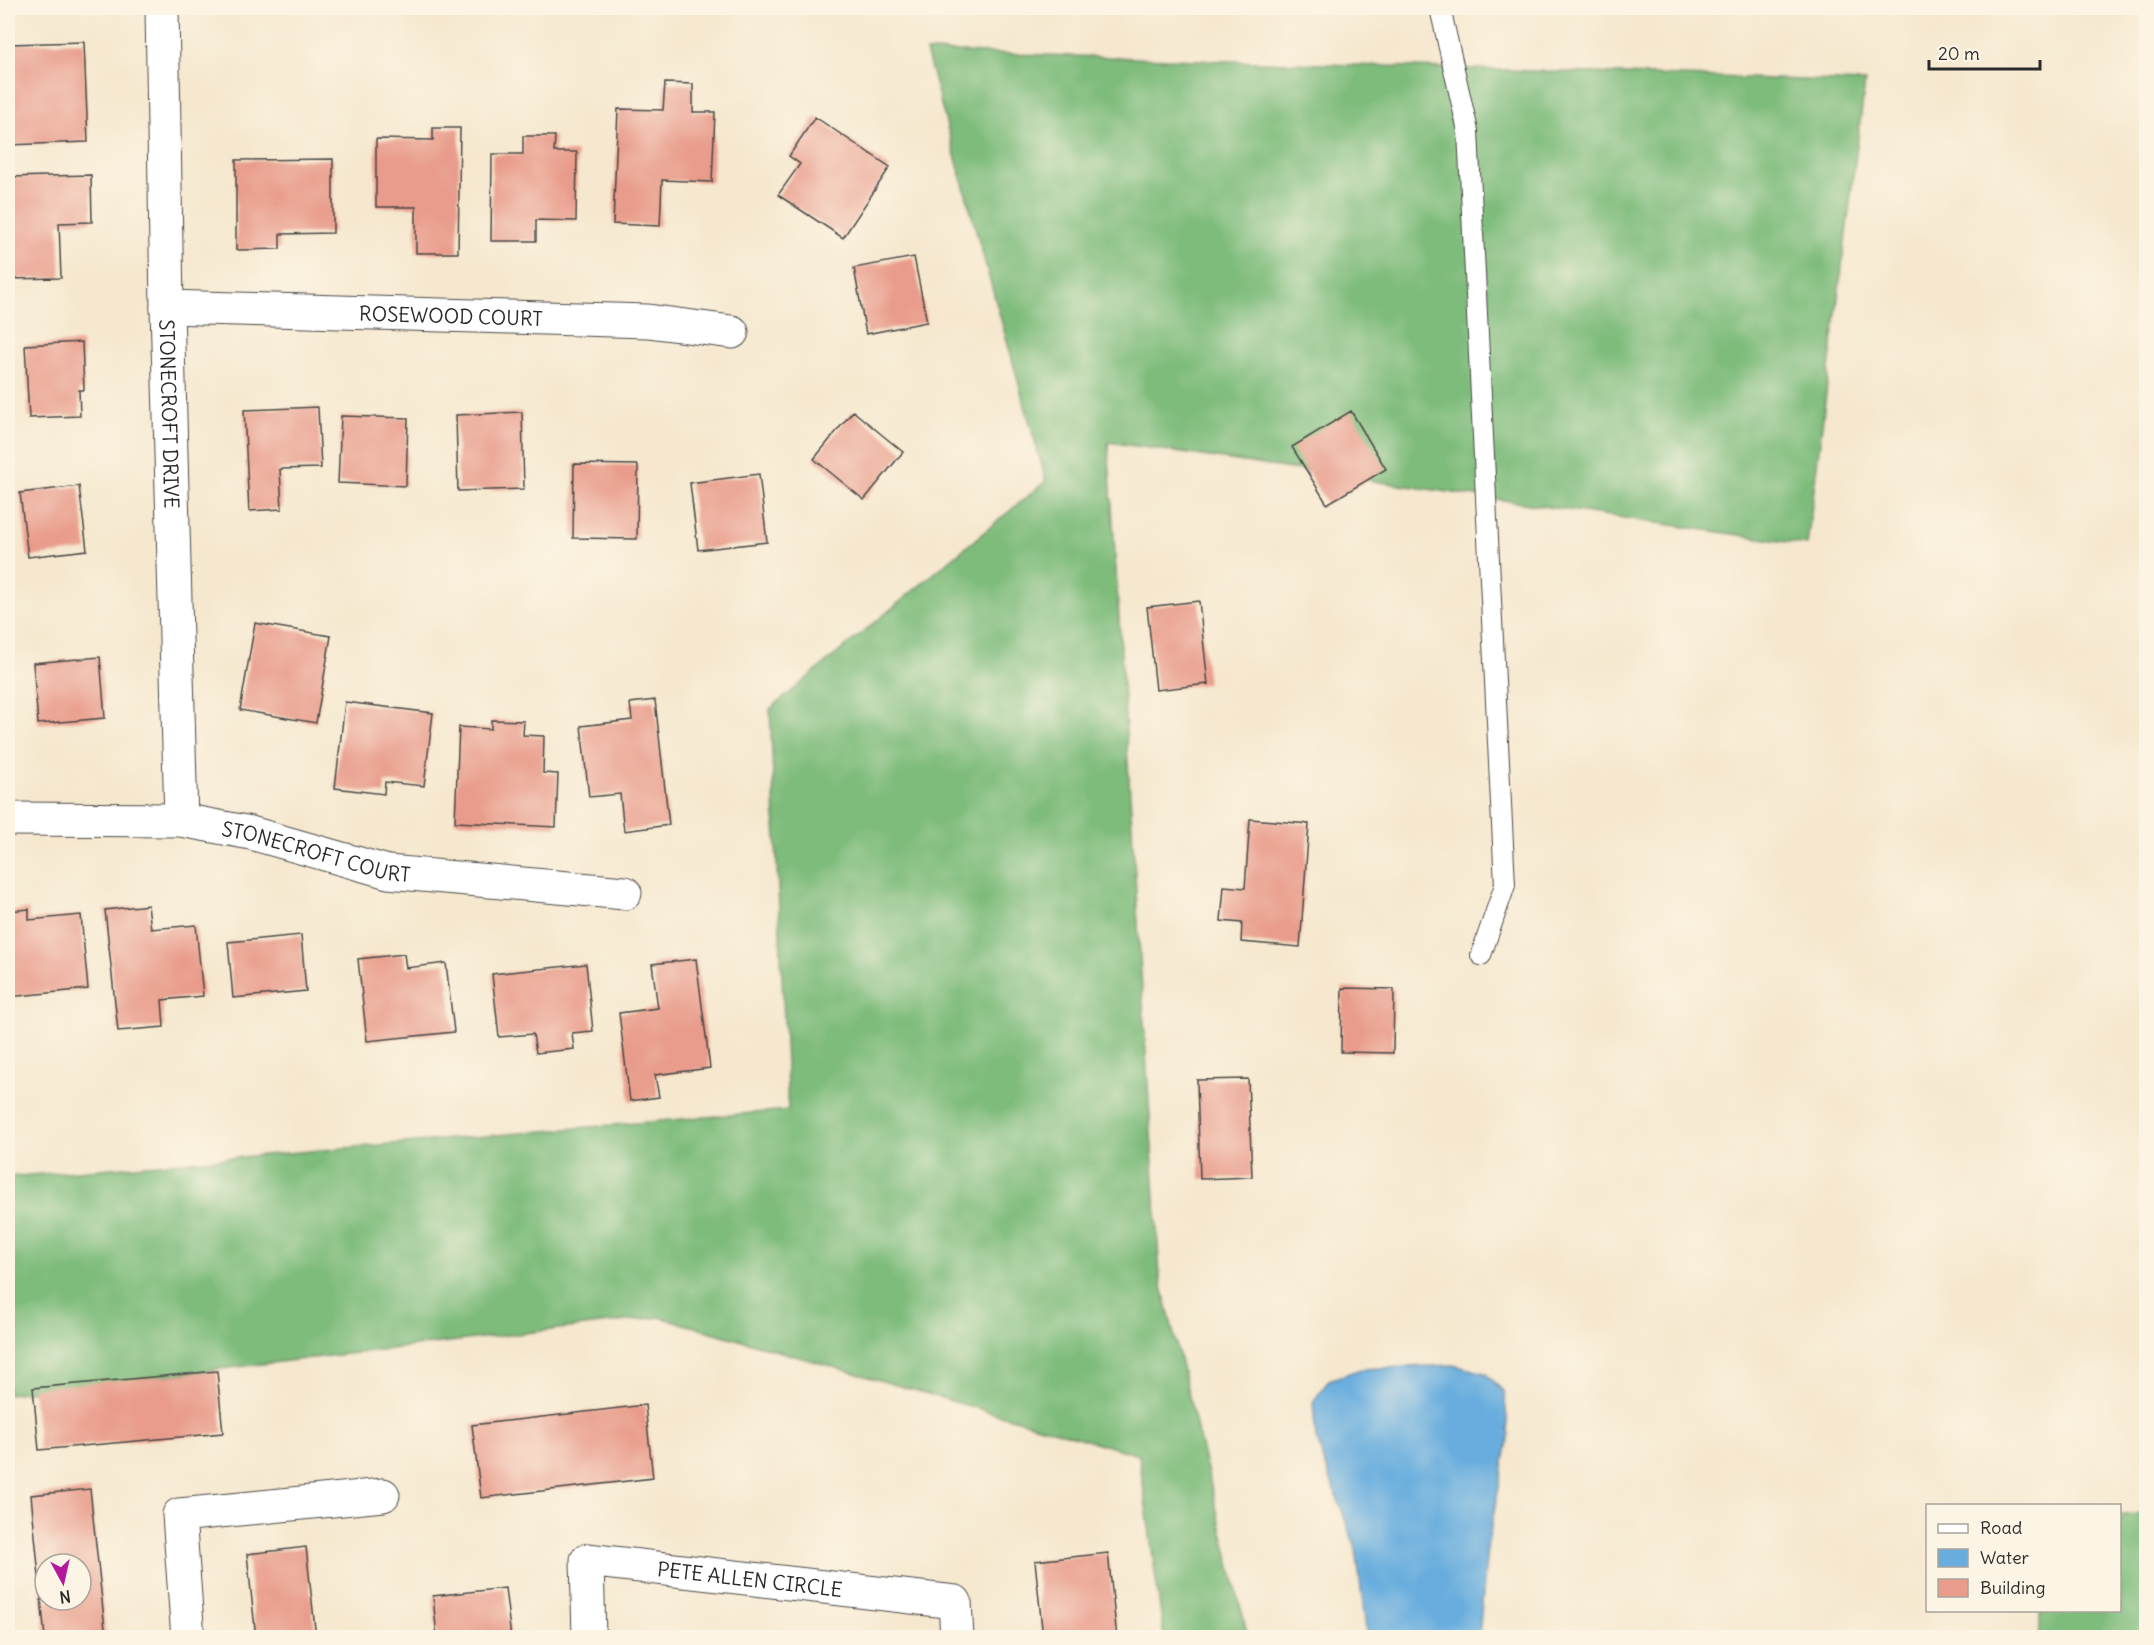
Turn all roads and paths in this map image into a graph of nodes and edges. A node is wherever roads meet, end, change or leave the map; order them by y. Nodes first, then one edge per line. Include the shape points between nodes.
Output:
1 (162, 8) edge
2 (1440, 8) edge
3 (167, 307) junction
4 (732, 332) dead end
5 (8, 819) edge
6 (181, 820) junction
7 (625, 893) dead end
8 (1481, 955) dead end
9 (383, 1495) dead end
10 (188, 1638) edge
11 (589, 1638) edge
12 (957, 1638) edge

1 - 3 street, STONECROFT DRIVE
2 - 8 lane via 1468,130 1505,873 1505,885
3 - 4 street, ROSEWOOD COURT via 648,321
3 - 6 street, STONECROFT DRIVE
5 - 6 street, STONECROFT COURT
6 - 7 street, STONECROFT COURT via 251,833 388,872
9 - 10 street via 179,1515
11 - 12 street, PETE ALLEN CIRCLE via 587,1560 955,1602

